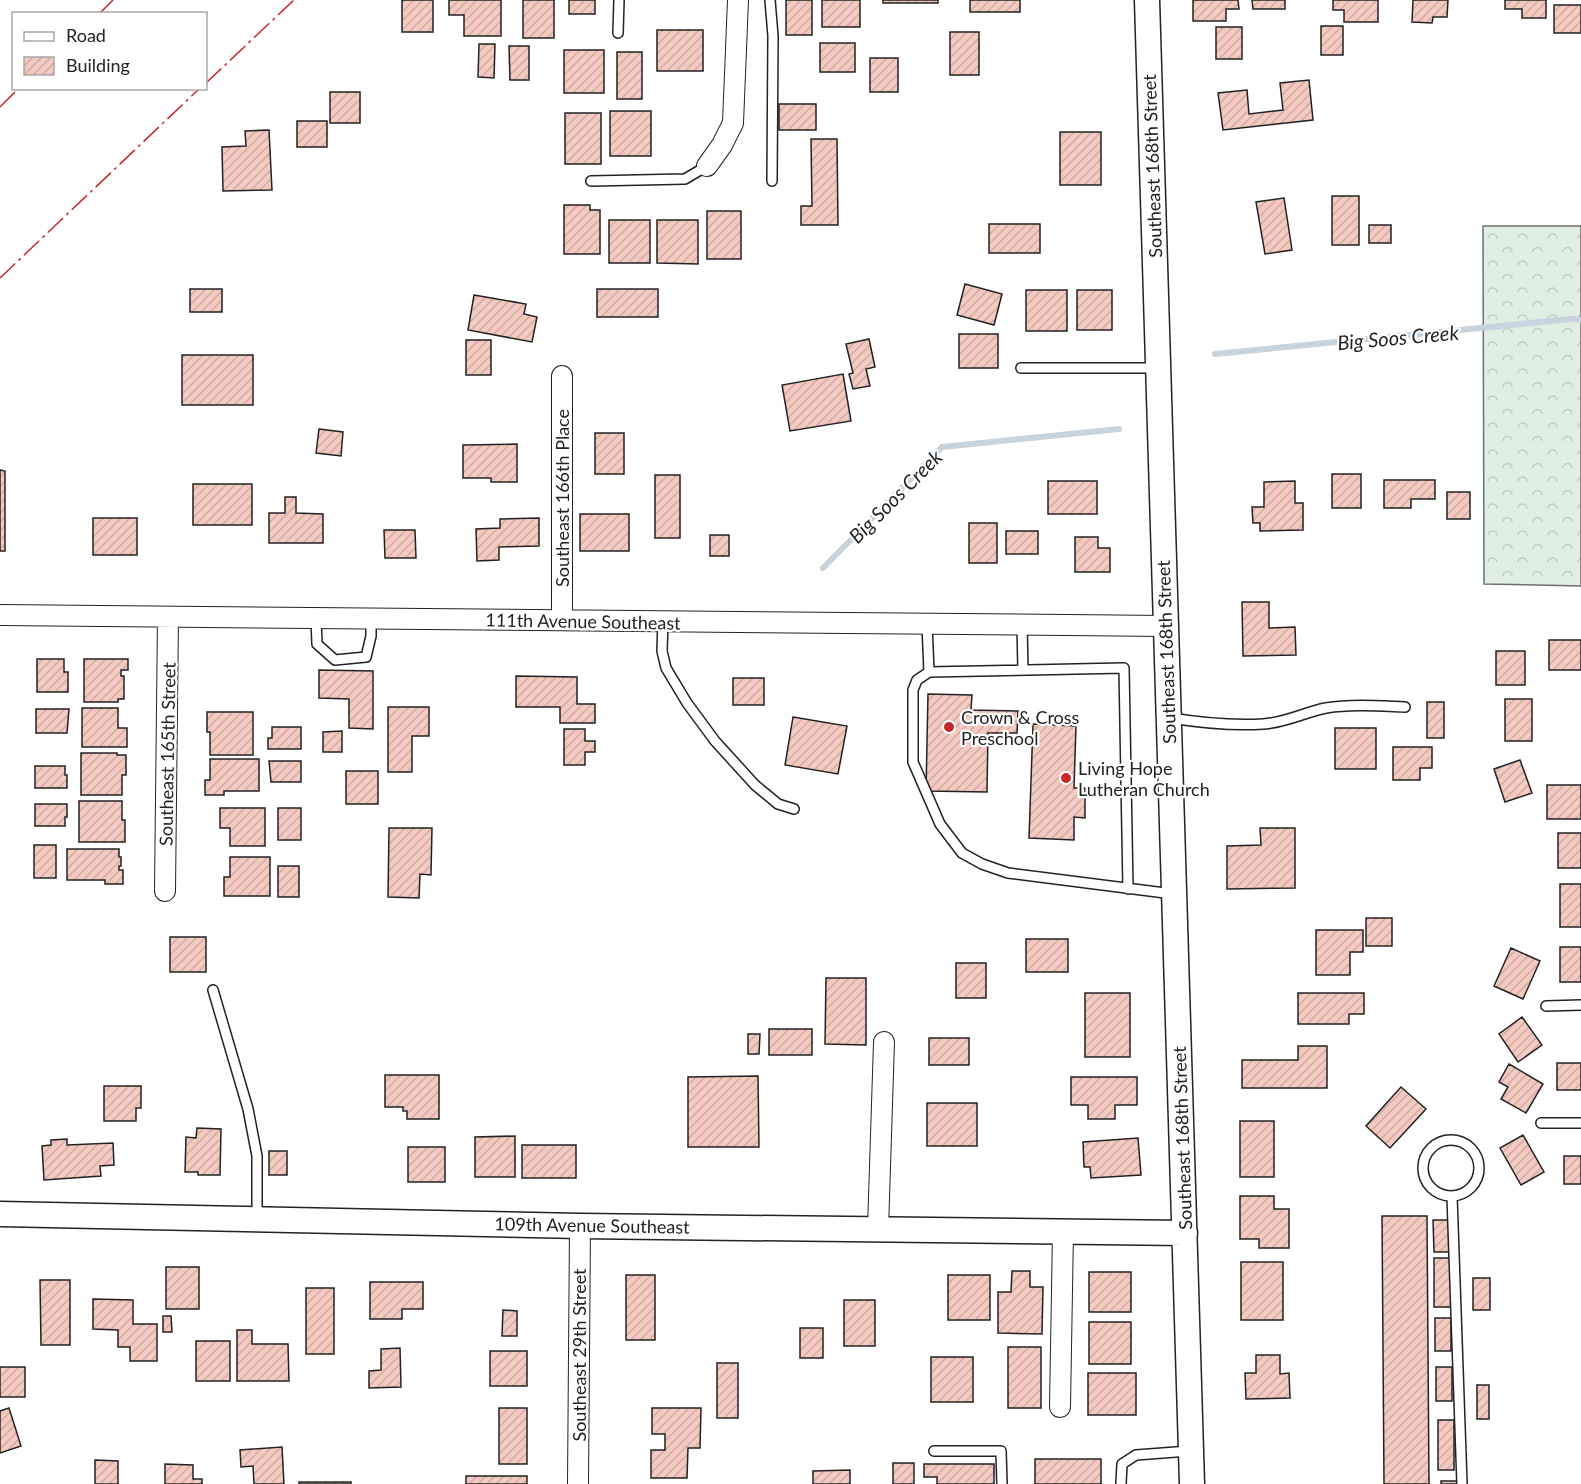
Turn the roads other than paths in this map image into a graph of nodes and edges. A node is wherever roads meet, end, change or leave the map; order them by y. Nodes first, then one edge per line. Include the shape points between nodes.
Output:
1 (619, 0) edge
2 (738, 0) edge
3 (770, 0) edge
4 (1147, 0) edge
5 (618, 33) dead end
6 (707, 166) joint
7 (591, 181) dead end
8 (772, 182) dead end
9 (1021, 368) dead end
10 (1158, 368) junction
11 (562, 376) dead end
12 (0, 615) edge
13 (168, 617) junction
14 (316, 618) junction
15 (371, 619) junction
16 (562, 620) junction
17 (663, 621) junction
18 (927, 624) junction
19 (1022, 625) junction
20 (1166, 626) junction
21 (1023, 670) junction
22 (928, 672) junction
23 (1405, 707) dead end
24 (1168, 718) junction
25 (794, 809) dead end
26 (1128, 889) junction
27 (165, 891) dead end
28 (1174, 894) junction
29 (213, 990) dead end
30 (1581, 1005) edge
31 (1546, 1006) dead end
32 (884, 1042) dead end
33 (1541, 1123) dead end
34 (1581, 1123) edge
35 (1452, 1196) junction
36 (0, 1214) edge
37 (257, 1219) junction
38 (580, 1226) junction
39 (878, 1229) junction
40 (1063, 1232) junction
41 (1185, 1233) junction
42 (1060, 1407) dead end
43 (934, 1451) dead end
44 (1191, 1451) junction
45 (578, 1484) edge
46 (1002, 1484) edge
47 (1121, 1484) edge
48 (1192, 1484) edge
49 (1462, 1484) edge

1 - 5 lane
2 - 6 street via 733,123
3 - 8 lane
4 - 10 street, Southeast 168th Street
6 - 7 lane via 685,179
9 - 10 lane
10 - 20 street, Southeast 168th Street
11 - 16 street, Southeast 166th Place
12 - 13 street, 111th Avenue Southeast
13 - 14 street, 111th Avenue Southeast
13 - 27 street, Southeast 165th Street
14 - 15 street, 111th Avenue Southeast
14 - 15 lane via 317,644 335,660 366,657
15 - 16 street, 111th Avenue Southeast
16 - 17 street, 111th Avenue Southeast
17 - 18 street, 111th Avenue Southeast
17 - 25 lane via 666,668 687,703 755,785 778,804
18 - 19 street, 111th Avenue Southeast
18 - 22 lane
19 - 20 street, 111th Avenue Southeast
19 - 21 lane
20 - 24 street, Southeast 168th Street
21 - 22 lane
21 - 26 lane via 1124,668
22 - 26 lane via 917,680 913,690 913,762 940,824 962,853 1008,873
23 - 24 lane via 1326,708 1266,724 1208,724
24 - 28 street, Southeast 168th Street
26 - 28 lane
28 - 41 street, Southeast 168th Street
29 - 37 lane via 255,1145
30 - 31 lane
32 - 39 street
33 - 34 lane
35 - 35 lane via 1472,1187 1480,1166 1470,1146 1449,1139 1429,1148 1422,1169 1431,1189
35 - 49 lane
36 - 37 street, 109th Avenue Southeast
37 - 38 street, 109th Avenue Southeast
38 - 39 street, 109th Avenue Southeast
38 - 45 street, Southeast 29th Street
39 - 40 street, 109th Avenue Southeast
40 - 41 street, 109th Avenue Southeast
40 - 42 street
41 - 44 street, Southeast 168th Street
43 - 46 lane via 1001,1450
44 - 47 lane via 1136,1455 1122,1464
44 - 48 street, Southeast 168th Street

